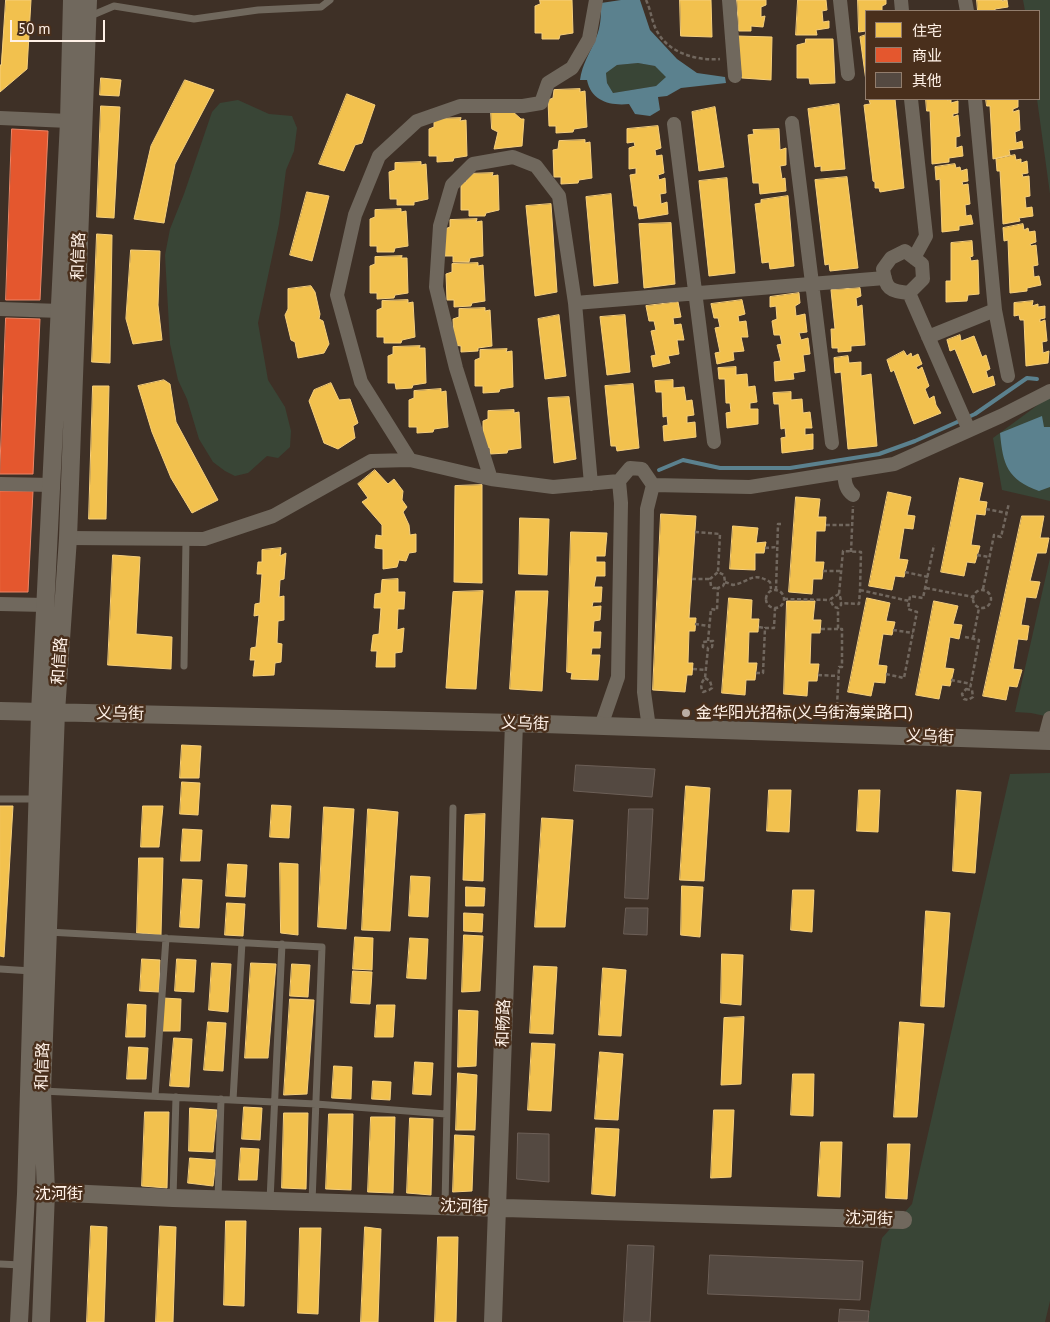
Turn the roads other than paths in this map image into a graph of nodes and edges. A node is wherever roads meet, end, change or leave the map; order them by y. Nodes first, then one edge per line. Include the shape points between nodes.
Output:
1 (72, 0) edge
2 (330, 0) edge
3 (596, 0) edge
4 (729, 0) edge
5 (840, 0) edge
6 (88, 8) edge
7 (848, 74) dead end
8 (736, 76) dead end
9 (911, 100) edge
10 (975, 100) edge
11 (0, 118) edge
12 (69, 121) junction
13 (792, 123) dead end
14 (674, 124) dead end
15 (914, 258) junction
16 (884, 278) junction
17 (812, 284) junction
18 (695, 293) junction
19 (910, 293) junction
20 (575, 303) junction
21 (0, 309) edge
22 (995, 310) junction
23 (60, 311) junction
24 (981, 316) junction
25 (928, 337) junction
26 (1002, 344) junction
27 (1008, 376) dead end
28 (1050, 391) edge
29 (969, 430) junction
30 (714, 442) dead end
31 (832, 442) dead end
32 (410, 460) junction
33 (844, 472) junction
34 (491, 479) junction
35 (619, 481) junction
36 (0, 484) edge
37 (591, 484) junction
38 (52, 485) junction
39 (653, 485) junction
40 (853, 494) road end
41 (68, 538) junction
42 (186, 539) junction
43 (0, 604) edge
44 (45, 605) junction
45 (184, 666) dead end
46 (0, 710) edge
47 (48, 712) junction
48 (1050, 718) edge
49 (514, 724) junction
50 (601, 726) junction
51 (649, 728) junction
52 (1047, 741) edge
53 (0, 798) edge
54 (38, 799) junction
55 (454, 808) dead end
56 (48, 932) junction
57 (166, 938) junction
58 (242, 942) junction
59 (282, 944) junction
60 (0, 969) edge
61 (32, 971) junction
62 (42, 1091) junction
63 (155, 1096) junction
64 (176, 1097) junction
65 (221, 1099) junction
66 (233, 1100) junction
67 (274, 1102) junction
68 (316, 1104) junction
69 (446, 1114) junction
70 (46, 1192) junction
71 (26, 1194) junction
72 (173, 1198) junction
73 (218, 1199) junction
74 (270, 1201) junction
75 (312, 1202) junction
76 (445, 1206) junction
77 (497, 1208) junction
78 (902, 1220) dead end
79 (0, 1264) edge
80 (22, 1265) junction
81 (19, 1322) edge
82 (41, 1322) edge
83 (493, 1322) edge

1 - 12 street, 和信路
2 - 6 lane via 322,7 258,10 194,19 114,6
3 - 32 street via 590,39 572,68 548,83 541,103 460,106 417,121 379,156 355,215 336,295 360,382
4 - 8 street
5 - 7 street
6 - 41 street, 和信路
9 - 15 street via 926,236
10 - 22 street
11 - 12 street
12 - 23 street, 和信路
13 - 17 street
14 - 18 street
15 - 16 street via 905,251 891,258 883,269
15 - 19 street via 922,264 923,279
16 - 17 street
16 - 19 street via 894,292
17 - 18 street
17 - 31 street
18 - 20 street
18 - 30 street
19 - 25 street
20 - 34 street via 559,196 536,166 513,157 473,164 452,185 440,226 436,287 456,368
20 - 37 street
21 - 23 street
22 - 24 street
22 - 26 street
23 - 38 street, 和信路
24 - 25 street
24 - 26 street
25 - 29 street
26 - 27 street
28 - 29 street
29 - 33 street via 894,464
32 - 34 street
32 - 42 street via 371,461 273,516 204,539
33 - 39 street via 750,487
33 - 40 street via 848,491
34 - 37 street via 554,487
35 - 37 street
35 - 39 street via 630,468 636,468 642,469
35 - 50 street via 618,677
36 - 38 street
38 - 44 street, 和信路
39 - 51 street via 647,509 644,692
41 - 42 street
41 - 47 street, 和信路
42 - 45 lane
43 - 44 street
44 - 47 street, 和信路
46 - 47 street, 义乌街
47 - 49 street, 义乌街
47 - 54 street, 和信路
47 - 56 street, 和信路
48 - 52 street
49 - 50 street, 义乌街
49 - 77 street, 和畅路
50 - 51 street, 义乌街
51 - 52 street, 义乌街
53 - 54 lane
54 - 61 street, 和信路
55 - 69 lane
56 - 57 lane
56 - 62 street, 和信路
57 - 58 lane
57 - 63 lane
58 - 59 lane
58 - 66 lane
59 - 67 lane
59 - 68 lane via 322,947
60 - 61 lane
61 - 71 street, 和信路
62 - 63 lane
62 - 70 street, 和信路
63 - 64 lane
64 - 65 lane
64 - 72 lane
65 - 66 lane
65 - 73 lane
66 - 67 lane
67 - 68 lane
67 - 74 lane
68 - 69 lane
68 - 75 lane
69 - 76 lane
70 - 71 street, 沈河街
70 - 72 street, 沈河街
70 - 82 street, 和信路
71 - 80 street, 和信路
72 - 73 street, 沈河街
73 - 74 street, 沈河街
74 - 75 street, 沈河街
75 - 76 street, 沈河街
76 - 77 street, 沈河街
77 - 78 street, 沈河街
77 - 83 street, 和畅路
79 - 80 lane
80 - 81 street, 和信路

